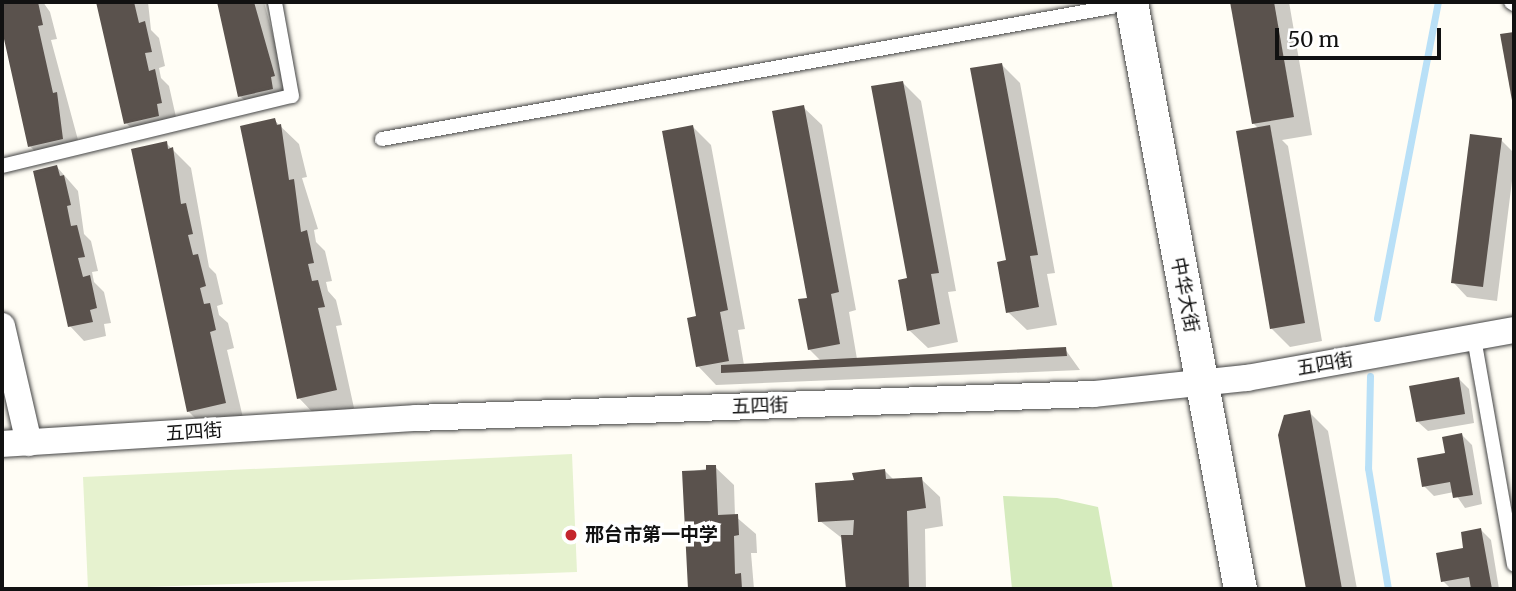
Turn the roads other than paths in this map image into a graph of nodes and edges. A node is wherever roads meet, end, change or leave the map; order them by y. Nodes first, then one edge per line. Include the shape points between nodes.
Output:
1 (275, 2) edge
2 (1117, 4) edge
3 (382, 139) dead end
4 (2, 166) edge
5 (2, 326) edge
6 (1514, 330) edge
7 (1474, 338) junction
8 (1191, 384) junction
9 (29, 443) junction
10 (2, 444) edge
11 (1514, 565) edge
12 (1219, 589) edge
13 (1240, 589) edge

1 - 4 lane via 292,96
2 - 3 lane
2 - 8 street, 中华大街
5 - 9 street
6 - 7 street, 五四街
7 - 8 street, 五四街
7 - 11 lane
8 - 9 street, 五四街 via 1094,394 416,418
8 - 12 street, 中华大街
8 - 13 street, 中华大街
9 - 10 street, 五四街

